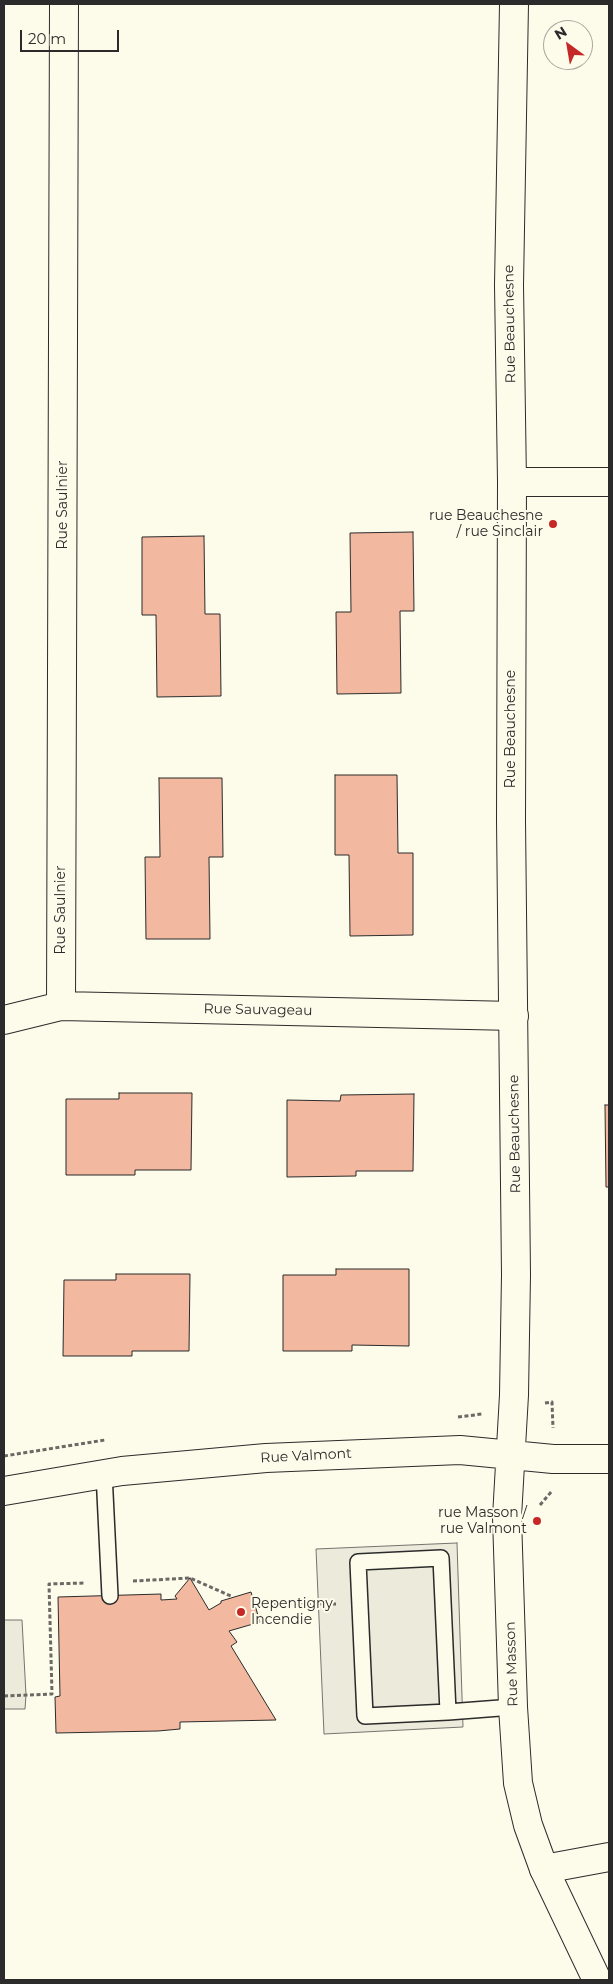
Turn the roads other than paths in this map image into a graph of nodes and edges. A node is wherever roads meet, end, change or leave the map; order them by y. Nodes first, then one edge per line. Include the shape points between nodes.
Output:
1 (64, 4) edge
2 (514, 4) edge
3 (512, 482) junction
4 (609, 482) edge
5 (61, 1006) junction
6 (514, 1016) junction
7 (4, 1020) edge
8 (509, 1454) junction
9 (609, 1459) edge
10 (104, 1474) junction
11 (4, 1491) edge
12 (110, 1589) road end
13 (513, 1707) junction
14 (448, 1712) junction
15 (609, 1856) edge
16 (544, 1869) junction
17 (597, 1980) edge

1 - 5 street, Rue Saulnier
2 - 3 street, Rue Beauchesne via 509,285
3 - 4 street
3 - 6 street, Rue Beauchesne
5 - 6 street, Rue Sauvageau
5 - 7 street, Rue Sauvageau
6 - 8 street, Rue Beauchesne via 516,1275 514,1395
8 - 9 street, Rue Valmont via 553,1459
8 - 10 street, Rue Valmont via 460,1450 323,1455 204,1462
8 - 13 street, Rue Masson via 507,1516
10 - 11 street, Rue Valmont
10 - 12 lane
13 - 14 lane
13 - 16 street, Rue Masson via 518,1784
14 - 14 lane via 365,1716 358,1562 441,1558
15 - 16 street
16 - 17 street, Rue Masson

